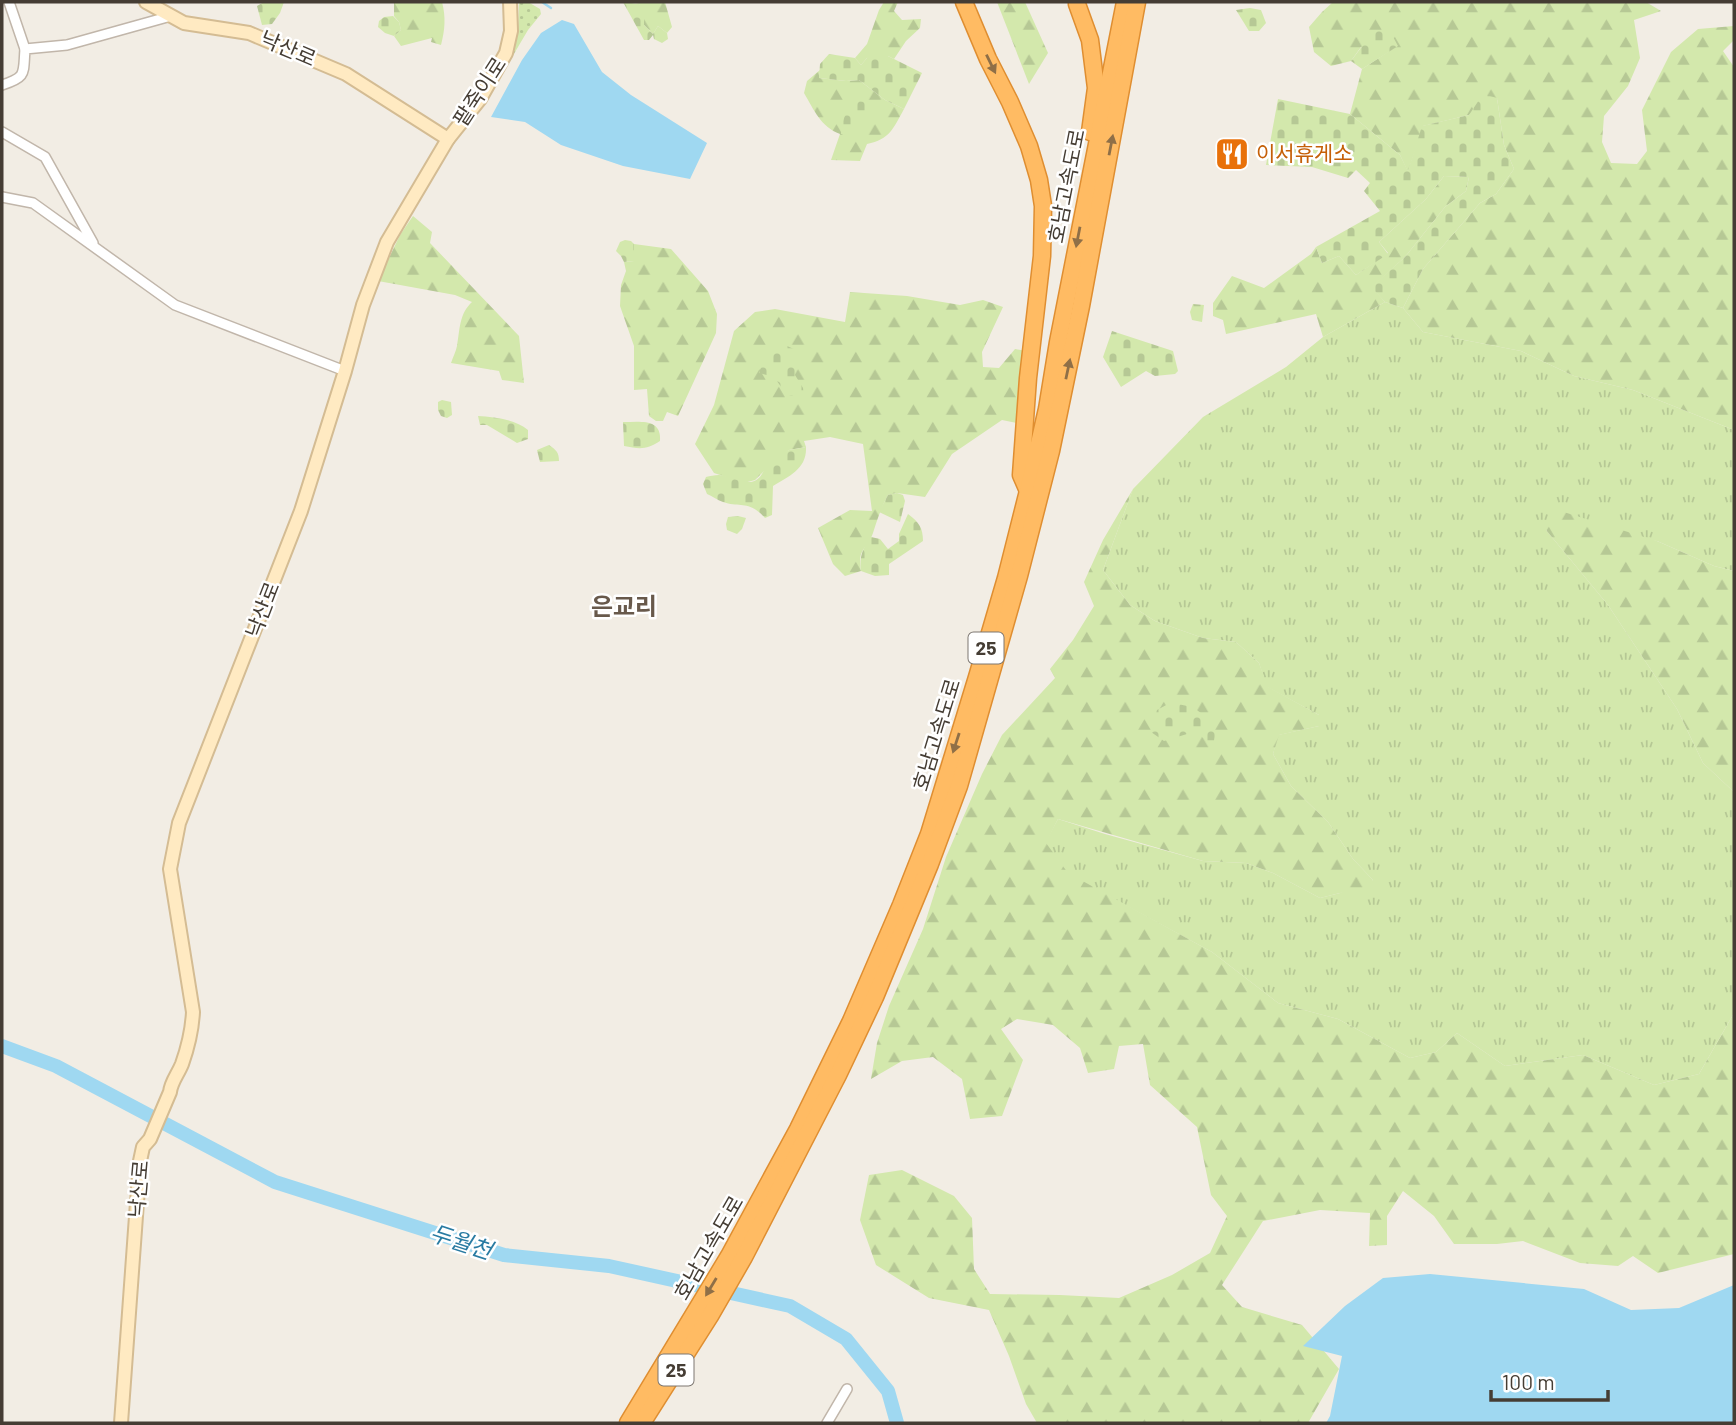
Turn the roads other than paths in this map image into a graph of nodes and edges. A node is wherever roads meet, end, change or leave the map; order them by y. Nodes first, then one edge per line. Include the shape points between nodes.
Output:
1 (9, 2) edge
2 (146, 2) edge
3 (510, 2) edge
4 (964, 2) edge
5 (1125, 2) edge
6 (1140, 2) edge
7 (1077, 4) dead end
8 (171, 16) junction
9 (25, 49) junction
10 (2, 85) edge
11 (2, 132) edge
12 (448, 139) junction
13 (2, 197) edge
14 (1085, 204) junction
15 (96, 248) junction
16 (345, 372) junction
17 (1028, 491) junction
18 (736, 1257) junction
19 (847, 1389) dead end
20 (121, 1423) edge
21 (628, 1423) edge
22 (642, 1423) edge
23 (827, 1423) edge

1 - 9 street
2 - 8 street, 낙산로
3 - 12 street, 팥죽이로 via 506,53 480,99
4 -> 17 highway via 1029,146 1043,206 1021,475
5 - 14 highway, 호남고속도로 / 25
18 -> 6 highway, 호남고속도로 / 25 via 838,1075 875,997 959,786 1051,451
7 - 14 highway via 1090,40 1096,88 1084,168
8 - 9 street via 68,45
8 - 12 street, 낙산로 via 184,23 249,33 346,74
9 - 10 street via 22,75
11 - 15 street via 45,157
12 - 16 street, 낙산로 via 387,242
13 - 15 street via 33,204
14 -> 17 highway, 호남고속도로 / 25
15 - 16 street via 175,305
16 - 20 street, 낙산로 via 301,511 179,823 170,869 193,1012 192,1034 140,1161
17 -> 18 highway, 호남고속도로 / 25 via 929,834 851,1021
18 -> 21 highway, 호남고속도로 / 25 via 692,1318
18 - 22 highway, 호남고속도로 / 25 via 710,1316
19 - 23 street

